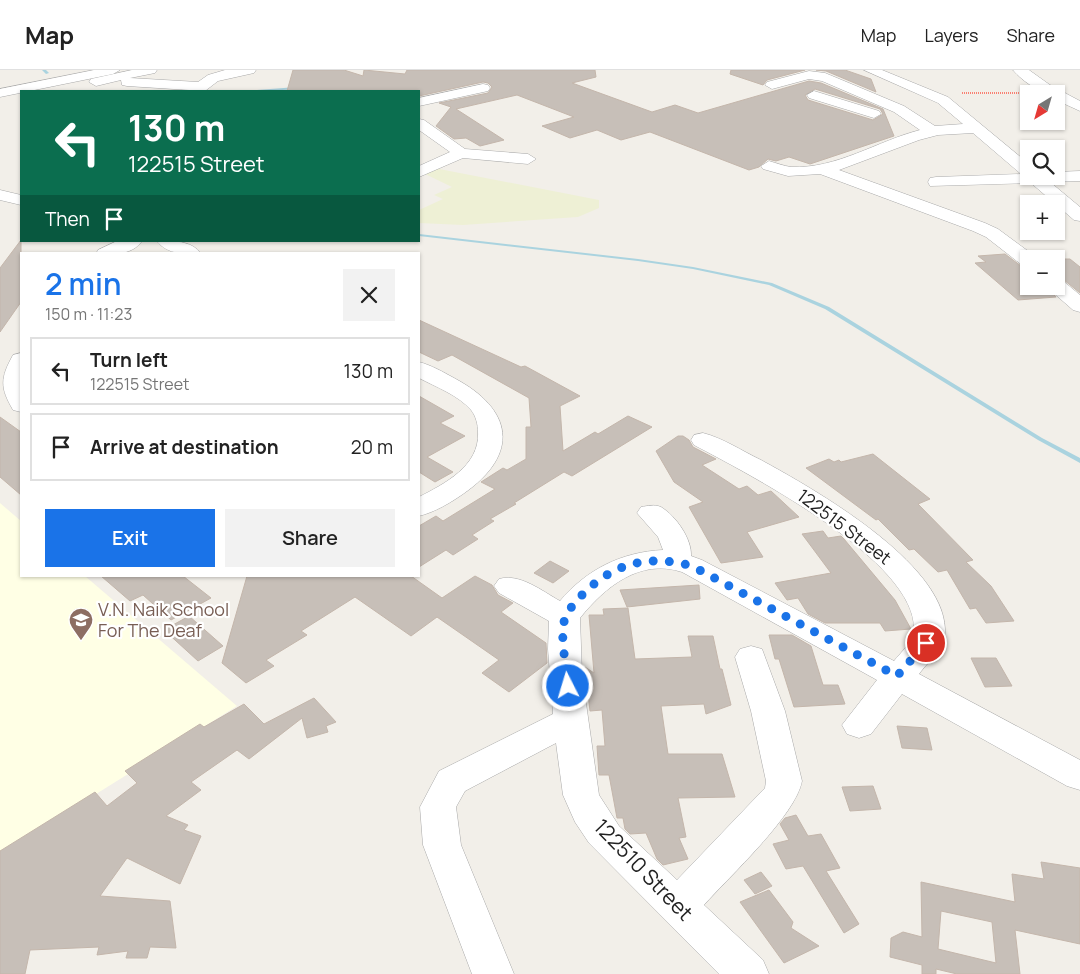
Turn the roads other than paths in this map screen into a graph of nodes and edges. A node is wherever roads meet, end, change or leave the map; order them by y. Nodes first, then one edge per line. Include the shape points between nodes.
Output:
1 (113, 70) edge
2 (150, 70) edge
3 (249, 70) edge
4 (871, 70) edge
5 (1020, 70) edge
6 (916, 72) dead end
7 (128, 76) edge
8 (896, 80) junction
9 (772, 85) dead end
10 (199, 88) edge
11 (483, 88) dead end
12 (41, 90) edge
13 (60, 90) edge
14 (0, 93) edge
15 (20, 94) edge
16 (814, 95) dead end
17 (20, 99) edge
18 (0, 100) edge
19 (420, 102) edge
20 (1080, 107) edge
21 (420, 124) edge
22 (979, 128) junction
23 (932, 132) junction
24 (461, 153) junction
25 (528, 159) dead end
26 (1020, 164) edge
27 (768, 166) dead end
28 (821, 170) junction
29 (420, 172) edge
30 (1065, 176) edge
31 (1080, 176) edge
32 (1020, 177) edge
33 (936, 182) dead end
34 (1044, 185) edge
35 (1080, 216) edge
36 (131, 242) edge
37 (168, 242) edge
38 (109, 252) edge
39 (188, 252) edge
40 (1020, 254) edge
41 (1065, 293) edge
42 (1080, 306) edge
43 (20, 362) edge
44 (421, 373) edge
45 (20, 404) edge
46 (703, 440) dead end
47 (420, 507) edge
48 (651, 513) dead end
49 (676, 561) junction
50 (509, 586) dead end
51 (565, 617) junction
52 (751, 657) dead end
53 (897, 676) junction
54 (571, 720) junction
55 (859, 725) dead end
56 (1080, 776) edge
57 (677, 907) junction
58 (493, 974) edge
59 (748, 974) edge

1 - 14 street
2 - 13 street
3 - 10 street via 217,77
4 - 8 street
5 - 20 street
6 - 8 street
7 - 10 street via 154,85
7 - 12 street
8 - 22 street via 953,106
9 - 23 street via 809,75 825,77 899,109
11 - 19 street
15 - 18 street
16 - 23 street
17 - 18 street
21 - 24 street
22 - 23 street
22 - 26 street
23 - 28 street
24 - 25 street
24 - 29 street
27 - 28 street via 787,173
28 - 40 street via 979,227
30 - 31 street
32 - 33 street
34 - 35 street
36 - 38 street
37 - 39 street
41 - 42 street
43 - 45 street via 10,381 12,392
44 - 47 street via 471,397 491,420 492,438 488,452 468,478
46 - 53 street, 122515 Street via 794,490 877,548 905,574 927,612 930,629 926,643
48 - 49 street via 674,537 678,552
49 - 51 street via 647,560 614,571 592,585
49 - 53 street via 692,566
50 - 51 street
51 - 54 street, 122510 Street
52 - 57 street via 784,780 782,792
53 - 55 street, 122515 Street
53 - 56 street
54 - 57 street, 122510 Street via 578,779 592,818 606,837
54 - 58 street via 452,781 438,807 442,845
57 - 59 street, 122510 Street

